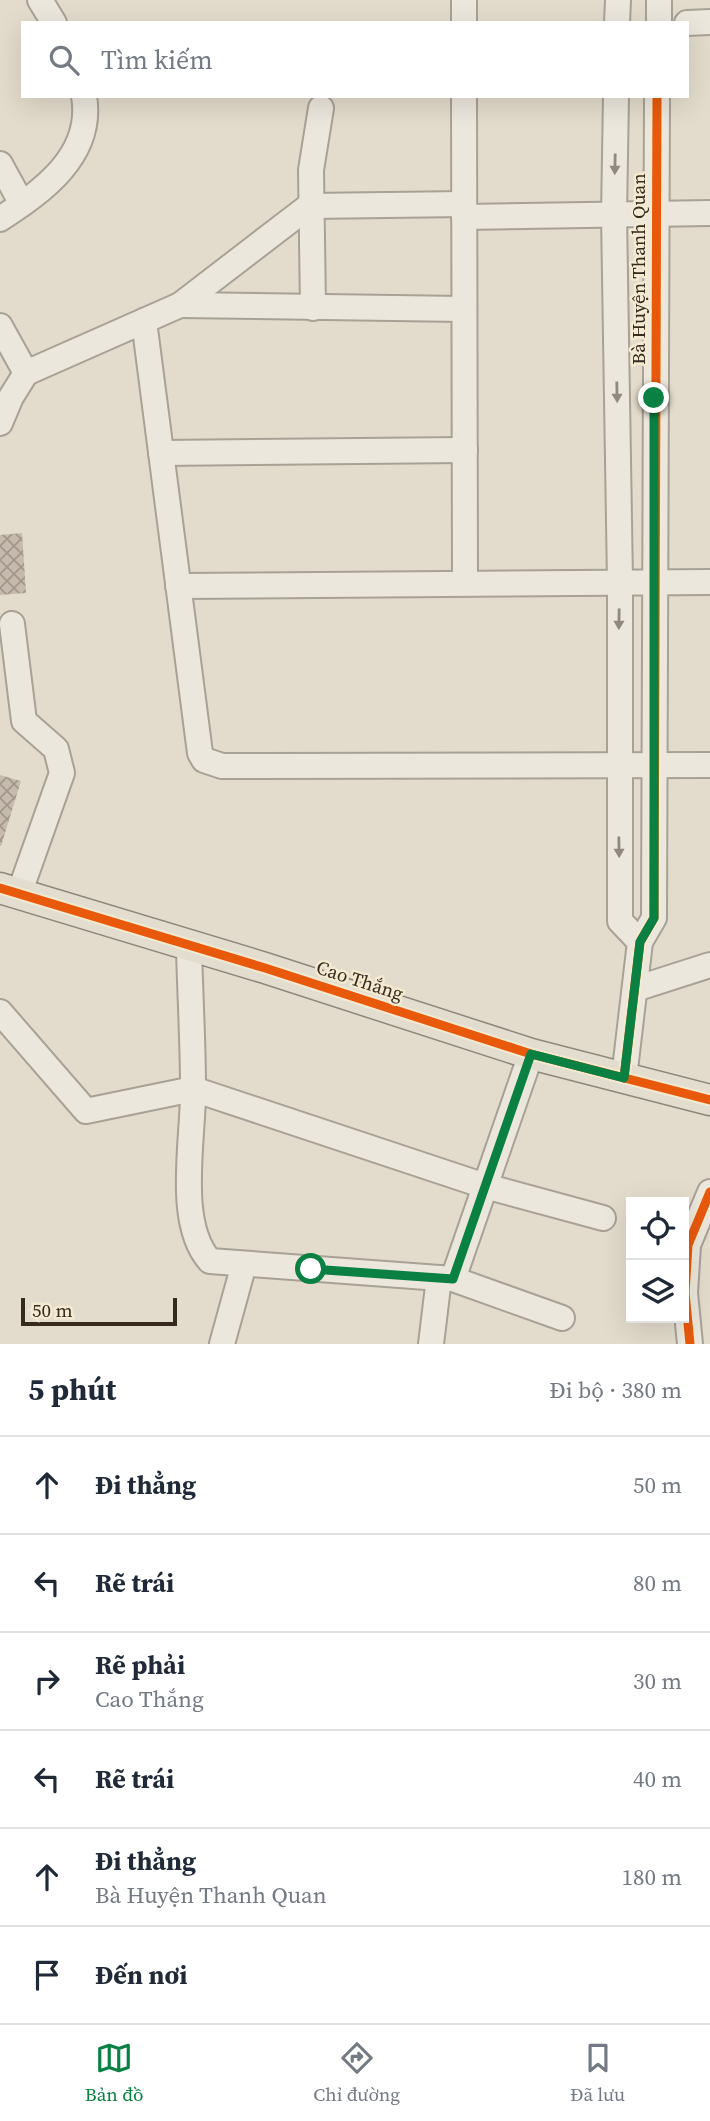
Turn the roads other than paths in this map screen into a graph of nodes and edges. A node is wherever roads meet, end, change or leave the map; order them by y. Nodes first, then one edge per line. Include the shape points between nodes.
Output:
1 (40, 0) edge
2 (464, 0) edge
3 (618, 0) edge
4 (659, 0) edge
5 (53, 21) edge
6 (464, 21) edge
7 (617, 21) edge
8 (659, 21) edge
9 (710, 22) edge
10 (689, 23) edge
11 (84, 98) edge
12 (464, 98) edge
13 (616, 98) edge
14 (657, 98) edge
15 (321, 108) dead end
16 (0, 164) edge
17 (22, 204) junction
18 (309, 206) junction
19 (464, 211) junction
20 (710, 213) edge
21 (655, 214) junction
22 (614, 215) junction
23 (0, 219) edge
24 (180, 305) junction
25 (313, 308) junction
26 (463, 309) junction
27 (144, 321) junction
28 (0, 326) edge
29 (26, 373) junction
30 (0, 424) edge
31 (465, 450) junction
32 (161, 453) junction
33 (620, 582) junction
34 (654, 582) junction
35 (710, 582) edge
36 (465, 583) junction
37 (178, 586) junction
38 (12, 624) dead end
39 (618, 763) junction
40 (654, 764) junction
41 (710, 765) edge
42 (10, 891) edge
43 (640, 942) junction
44 (189, 947) junction
45 (710, 965) edge
46 (635, 989) junction
47 (0, 1012) edge
48 (531, 1054) junction
49 (624, 1078) junction
50 (193, 1089) junction
51 (710, 1100) edge
52 (485, 1186) junction
53 (710, 1192) edge
54 (603, 1219) dead end
55 (244, 1265) junction
56 (446, 1278) junction
57 (562, 1318) dead end
58 (222, 1344) edge
59 (431, 1344) edge
60 (690, 1344) edge

1 - 5 street
2 - 6 street
3 - 7 street
4 - 8 street
9 - 10 street
11 - 17 street via 87,111 79,144 63,172
12 - 19 street
13 -> 22 street, Bà Huyện Thanh Quan
14 - 21 street, Bà Huyện Thanh Quan
15 - 18 street
16 - 17 street
17 - 23 street
18 - 19 street
18 - 24 street
18 - 25 street
19 - 22 street
19 - 26 street
20 - 21 street
21 - 22 street
21 - 34 street, Bà Huyện Thanh Quan
22 -> 33 street, Bà Huyện Thanh Quan
24 - 25 street
24 - 27 street
25 - 26 street
26 - 31 street
27 - 29 street
27 - 32 street
28 - 29 street
29 - 30 street
31 - 32 street
31 - 36 street
32 - 37 street
33 - 34 street
33 - 36 street
33 -> 39 street, Bà Huyện Thanh Quan
34 - 35 street
34 - 40 street, Bà Huyện Thanh Quan
36 - 37 street
37 - 39 street via 200,753 211,764
38 - 42 street via 24,721 56,749 62,773
39 - 40 street
39 -> 43 street, Bà Huyện Thanh Quan via 620,921
40 - 41 street
40 - 43 street, Bà Huyện Thanh Quan via 654,918
42 - 44 main road, Cao Thắng
43 - 46 street
44 - 48 main road, Cao Thắng
44 - 50 street
45 - 46 street
46 - 49 street
47 - 50 street via 86,1111
48 - 49 main road, Cao Thắng
48 - 52 street
49 - 51 main road, Cao Thắng
50 - 52 street
50 - 55 street via 189,1198 198,1248 210,1261
52 - 54 street
52 - 56 street
53 - 60 street via 688,1245 685,1293
55 - 56 street
55 - 58 street
56 - 57 street
56 - 59 street

